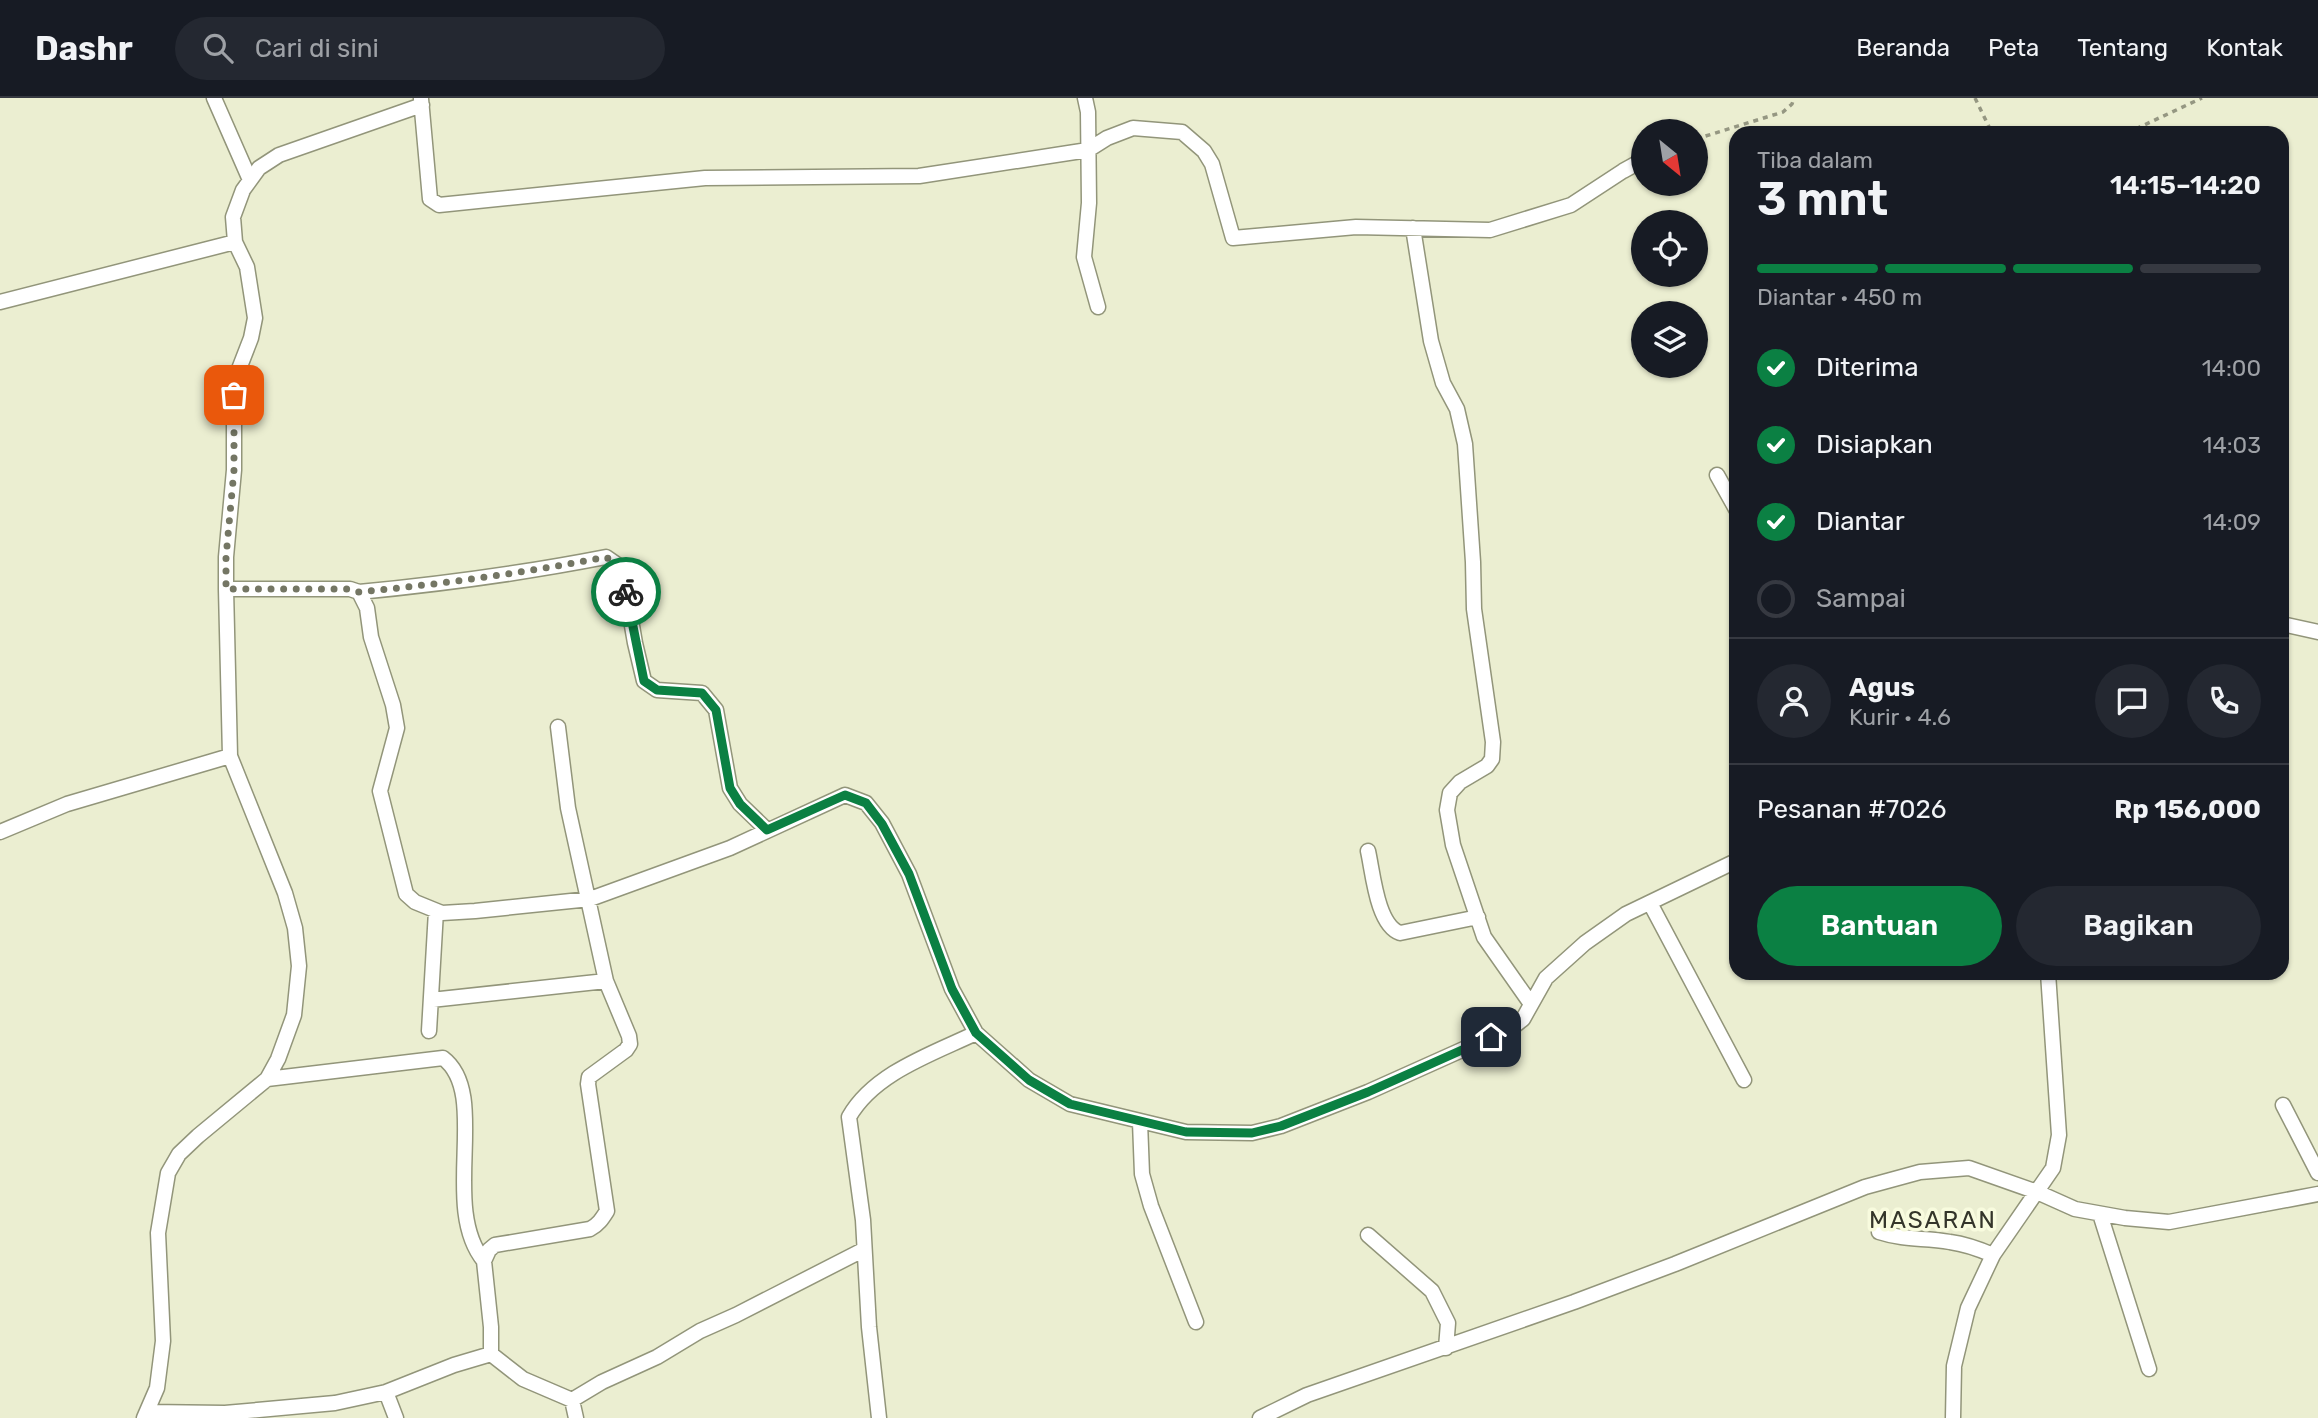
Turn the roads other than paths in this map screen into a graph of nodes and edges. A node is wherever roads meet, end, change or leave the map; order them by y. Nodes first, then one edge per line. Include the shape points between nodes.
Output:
1 (214, 98) edge
2 (1085, 98) edge
3 (421, 102) edge
4 (1088, 150) junction
5 (1631, 167) edge
6 (250, 180) junction
7 (1413, 228) junction
8 (235, 242) junction
9 (0, 302) edge
10 (1098, 307) dead end
11 (1717, 475) dead end
12 (1729, 496) edge
13 (226, 589) junction
14 (359, 592) junction
15 (2289, 626) edge
16 (2318, 632) edge
17 (558, 727) dead end
18 (230, 756) junction
19 (767, 830) junction
20 (0, 832) edge
21 (1368, 851) dead end
22 (1729, 864) edge
23 (590, 898) junction
24 (1650, 902) junction
25 (436, 911) junction
26 (1478, 918) junction
27 (2048, 980) edge
28 (606, 981) junction
29 (431, 1000) junction
30 (1531, 1003) junction
31 (429, 1031) dead end
32 (976, 1033) junction
33 (267, 1079) junction
34 (1744, 1080) dead end
35 (2283, 1105) dead end
36 (1140, 1122) junction
37 (2318, 1172) edge
38 (2037, 1192) junction
39 (2318, 1194) edge
40 (2100, 1214) junction
41 (1879, 1231) dead end
42 (1368, 1235) dead end
43 (863, 1250) junction
44 (1993, 1255) junction
45 (484, 1261) junction
46 (1196, 1322) dead end
47 (1446, 1348) junction
48 (491, 1354) junction
49 (2149, 1369) dead end
50 (386, 1392) junction
51 (572, 1401) junction
52 (146, 1415) edge
53 (396, 1418) edge
54 (576, 1418) edge
55 (879, 1418) edge
56 (1260, 1418) edge
57 (1953, 1418) edge

1 - 6 street
2 - 4 street
3 - 4 street via 430,199 439,205 705,178 919,176
3 - 6 street via 279,155
4 - 7 street via 1133,128 1182,132 1212,164 1233,237 1356,227
4 - 10 street via 1084,257
5 - 7 street via 1571,205 1490,230
6 - 8 street via 233,217
7 - 26 street via 1431,341 1465,444 1474,609 1492,759 1450,793 1447,810 1453,845
8 - 9 street
8 - 13 street via 247,268 255,318 234,395
11 - 12 street
13 - 14 street
13 - 18 street
14 - 19 street via 606,557 622,568 644,681 657,690 702,693 716,710 730,788
14 - 25 street via 397,728 380,791 385,813 406,894
15 - 16 street
17 - 23 street via 568,808
18 - 20 street via 67,804
18 - 33 street via 295,928 299,966 294,1015
19 - 23 street via 730,848
19 - 32 street via 845,795 866,803 909,874 952,989
21 - 26 street via 1383,917 1393,931
22 - 24 street
23 - 25 street
23 - 28 street
24 - 30 street via 1586,943 1546,978
24 - 34 street
25 - 29 street
26 - 30 street via 1484,937
27 - 38 street via 2059,1135 2053,1168
28 - 29 street
28 - 45 street via 630,1044 589,1077 588,1084 607,1211 590,1229 495,1245
29 - 31 street
30 - 36 street via 1513,1027 1281,1126 1226,1134 1186,1132
32 - 36 street via 1029,1080 1070,1104
32 - 43 street via 879,1084 858,1101 849,1116
33 - 45 street via 443,1058 451,1064 463,1097 467,1230
33 - 52 street via 179,1154 167,1173 158,1233 163,1341 157,1388
35 - 37 street
36 - 46 street via 1142,1174
38 - 40 street via 2075,1209
38 - 44 street
38 - 47 street via 1969,1168 1920,1172 1865,1187 1662,1269
39 - 40 street via 2168,1222
40 - 49 street
41 - 44 street via 1897,1238 1972,1246
42 - 47 street via 1432,1291 1448,1323
43 - 51 street
43 - 55 street
44 - 57 street via 1968,1308 1954,1366
45 - 48 street
47 - 56 street via 1307,1395
48 - 50 street
48 - 51 street via 523,1380
50 - 52 street via 295,1408
50 - 53 street
51 - 54 street

